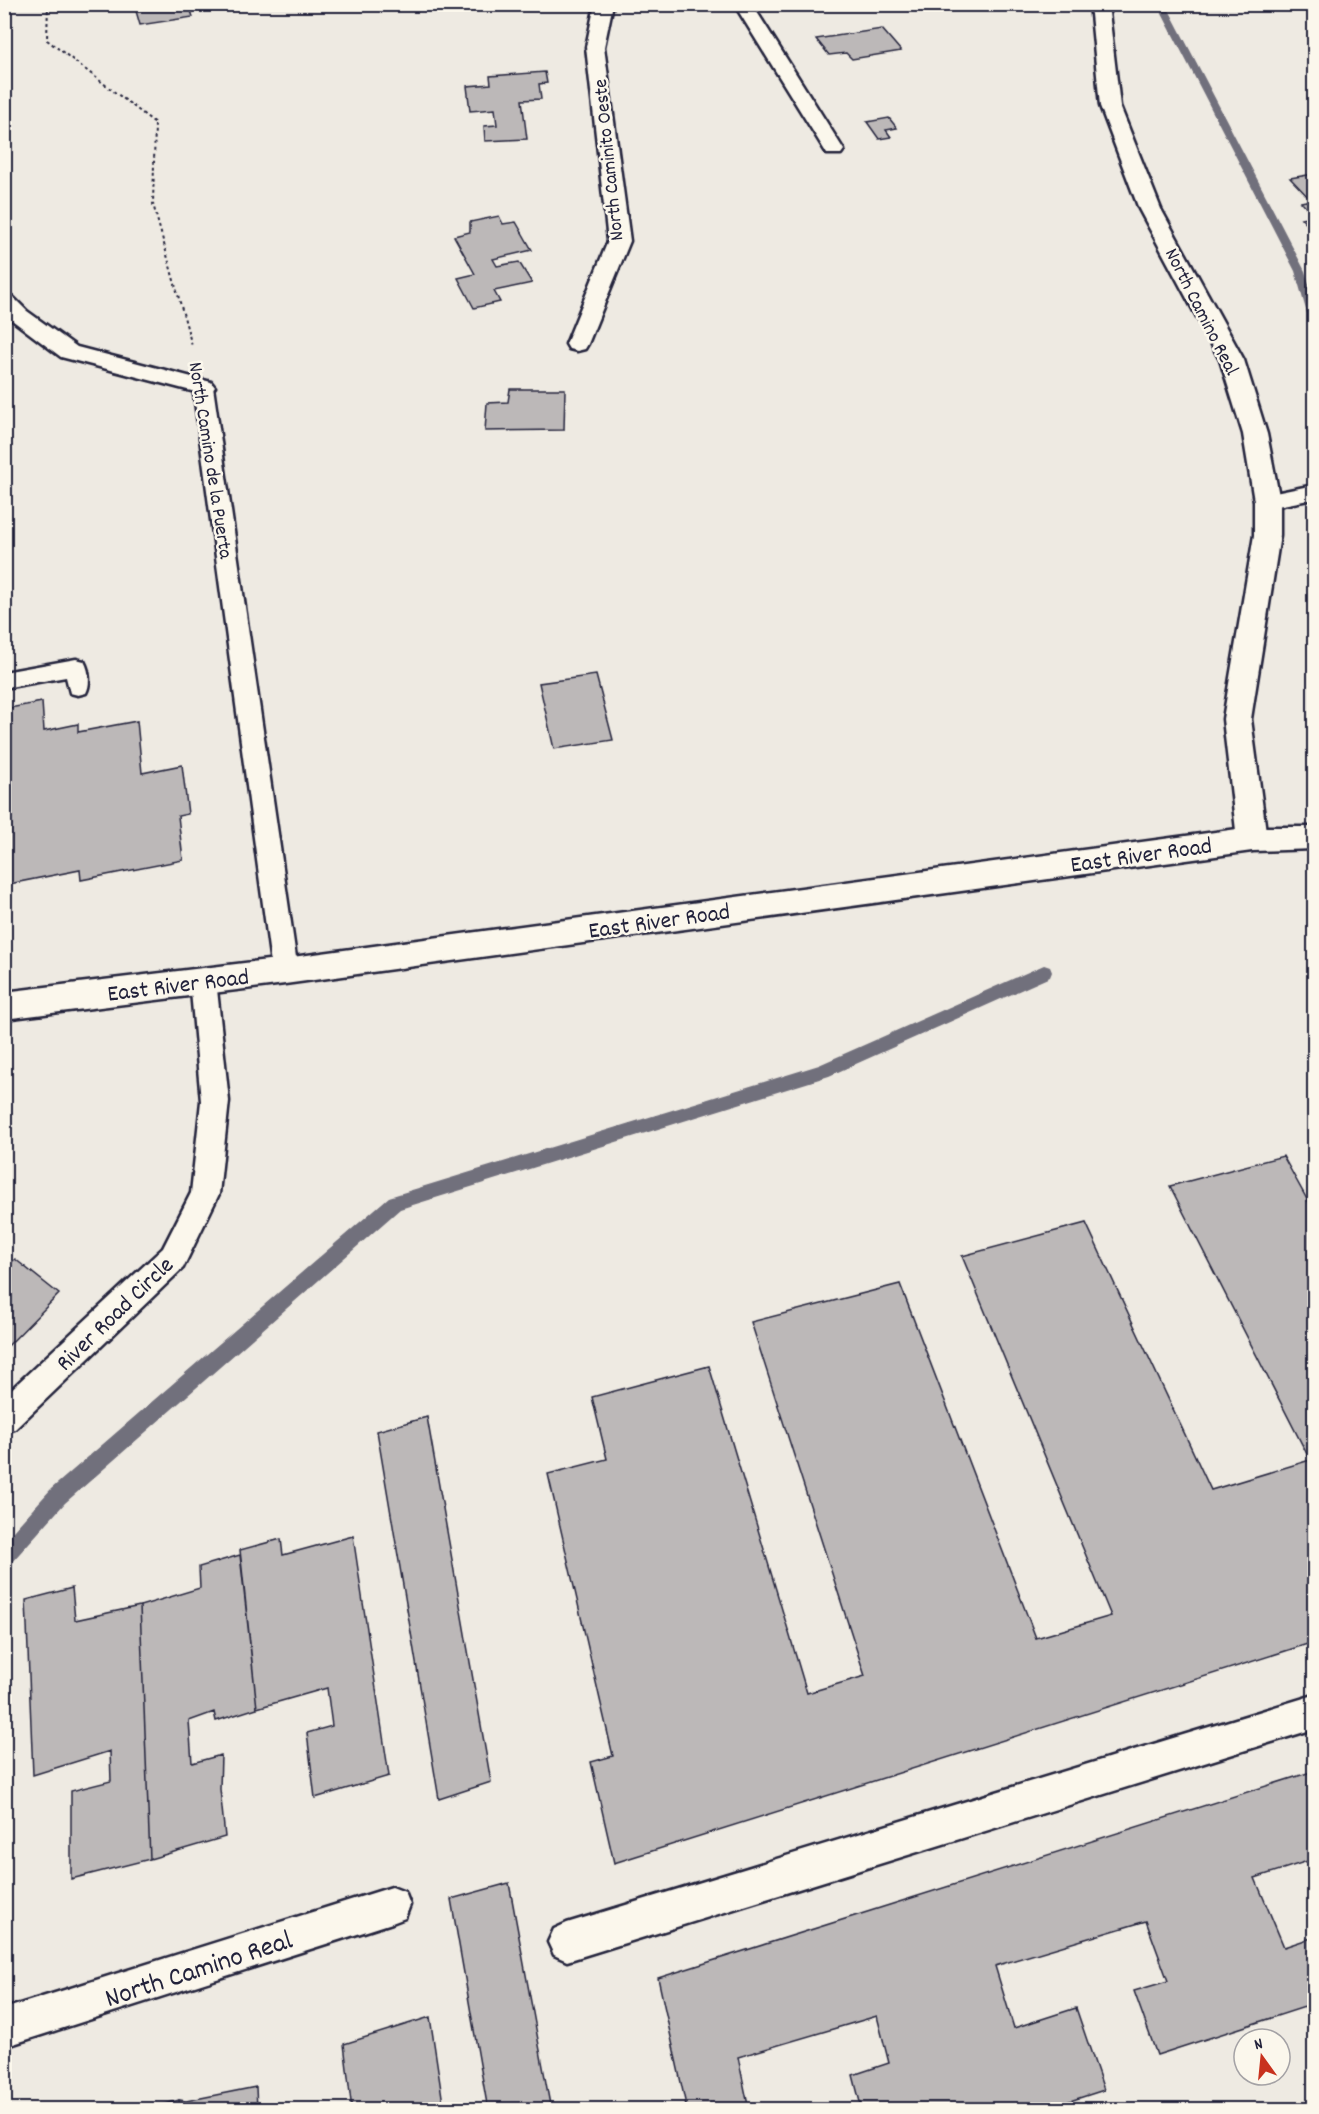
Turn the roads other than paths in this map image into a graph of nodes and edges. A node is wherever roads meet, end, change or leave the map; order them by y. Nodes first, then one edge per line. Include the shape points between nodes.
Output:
1 (604, 4) edge
2 (743, 4) edge
3 (1100, 4) edge
4 (834, 150) dead end
5 (4, 301) edge
6 (577, 344) dead end
7 (203, 387) joint
8 (1314, 492) edge
9 (1267, 501) junction
10 (4, 680) edge
11 (78, 687) dead end
12 (1314, 838) edge
13 (1252, 839) junction
14 (285, 971) junction
15 (203, 980) junction
16 (4, 1006) edge
17 (4, 1418) edge
18 (1314, 1712) edge
19 (392, 1905) dead end
20 (567, 1942) dead end
21 (4, 2028) edge

1 - 6 street, North Caminito Oeste via 595,47 619,241
2 - 4 street
3 - 9 street, North Camino Real via 1110,106 1150,209 1232,360 1255,434
5 - 7 street via 69,352
7 - 14 lane, North Camino de la Puerta
8 - 9 lane
9 - 13 street, North Camino Real via 1267,535 1237,719
10 - 11 lane via 76,667
12 - 13 street, East River Road
13 - 14 street, East River Road
14 - 15 street, East River Road
15 - 16 street, East River Road
15 - 17 lane, River Road Circle via 215,1101 205,1194 173,1258
18 - 20 lane
19 - 21 lane, North Camino Real

